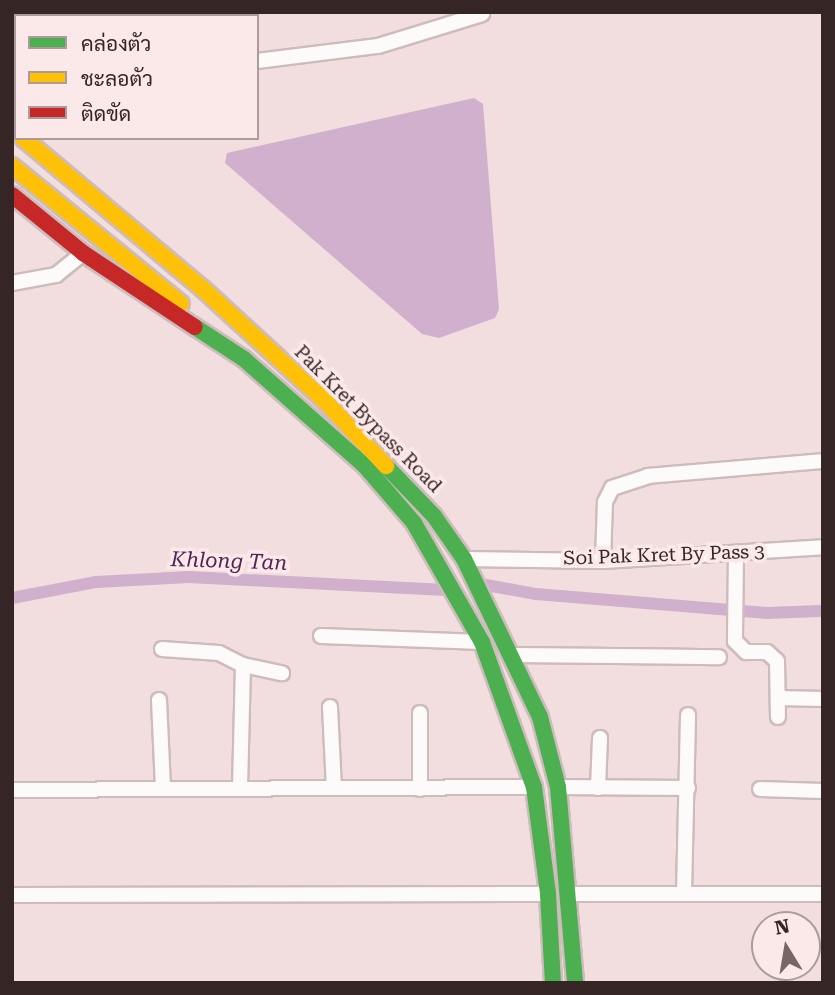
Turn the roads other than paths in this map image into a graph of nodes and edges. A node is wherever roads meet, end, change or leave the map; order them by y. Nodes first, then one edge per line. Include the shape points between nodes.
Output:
1 (482, 14) dead end
2 (259, 61) edge
3 (25, 140) edge
4 (12, 147) edge
5 (12, 166) edge
6 (30, 172) junction
7 (12, 195) edge
8 (83, 253) junction
9 (12, 283) edge
10 (252, 334) junction
11 (244, 359) junction
12 (823, 461) edge
13 (823, 547) edge
14 (736, 554) junction
15 (464, 559) junction
16 (603, 561) junction
17 (321, 636) dead end
18 (482, 642) junction
19 (162, 649) dead end
20 (514, 654) junction
21 (719, 657) dead end
22 (243, 665) junction
23 (282, 673) dead end
24 (778, 698) junction
25 (823, 699) edge
26 (159, 700) dead end
27 (330, 707) dead end
28 (420, 713) dead end
29 (688, 715) dead end
30 (778, 718) dead end
31 (600, 738) dead end
32 (534, 787) junction
33 (558, 787) junction
34 (334, 788) junction
35 (598, 788) junction
36 (688, 788) junction
37 (163, 789) junction
38 (240, 789) junction
39 (420, 789) junction
40 (760, 789) dead end
41 (12, 790) edge
42 (823, 791) edge
43 (684, 893) junction
44 (548, 894) junction
45 (569, 894) junction
46 (823, 894) edge
47 (12, 895) edge
48 (553, 983) edge
49 (575, 983) edge

1 - 2 street via 378,46
3 - 10 main road, Pak Kret Bypass Road
4 - 6 main road
5 - 6 main road
6 - 10 main road
6 - 11 main road
7 - 8 main road, Pak Kret Bypass Road
8 - 9 street via 56,275
8 - 11 main road, Pak Kret Bypass Road
10 - 15 main road, Pak Kret Bypass Road via 377,453 434,516
11 - 18 main road, Pak Kret Bypass Road via 356,457 414,523
12 - 16 street via 648,476 612,488 605,502
13 - 14 street, Soi Pak Kret By Pass 3
14 - 16 street, Soi Pak Kret By Pass 3
14 - 24 street via 735,641 746,652 767,652 774,657 779,668
15 - 16 street, Soi Pak Kret By Pass 3
15 - 20 main road, Pak Kret Bypass Road
17 - 18 street
18 - 32 main road, Pak Kret Bypass Road
19 - 22 street via 219,653
20 - 21 street
20 - 33 main road, Pak Kret Bypass Road via 540,716
22 - 23 street
22 - 38 street
24 - 25 street
24 - 30 street
26 - 37 street
27 - 34 street
28 - 39 street
29 - 36 street
31 - 35 street
32 - 39 street
32 - 44 main road, Pak Kret Bypass Road
33 - 35 street
33 - 45 main road, Pak Kret Bypass Road
34 - 38 street
34 - 39 street
35 - 36 street
36 - 43 street
37 - 38 street
37 - 41 street
40 - 42 street
43 - 45 street
43 - 46 street
44 - 47 street
44 - 48 main road, Pak Kret Bypass Road
45 - 49 main road, Pak Kret Bypass Road

